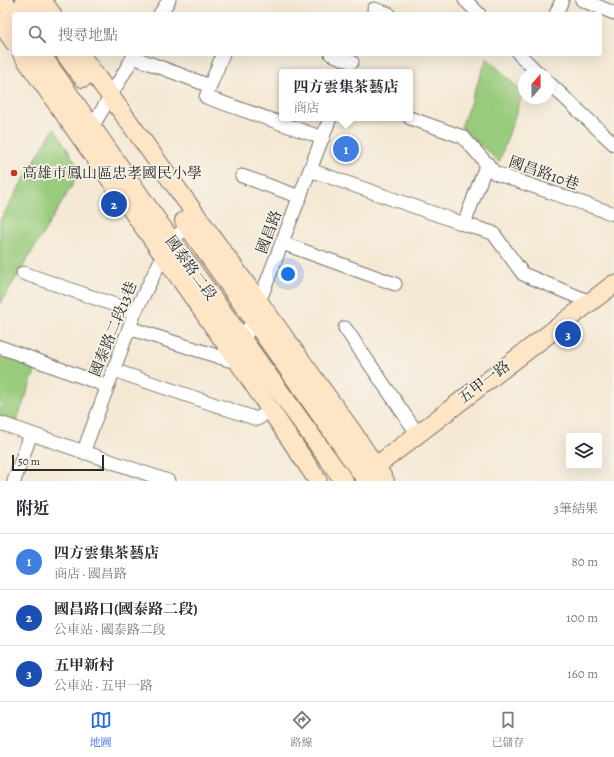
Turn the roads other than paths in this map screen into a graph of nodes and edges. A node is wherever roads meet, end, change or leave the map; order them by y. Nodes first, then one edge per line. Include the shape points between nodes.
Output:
1 (24, 0) edge
2 (42, 0) edge
3 (168, 0) edge
4 (562, 0) edge
5 (582, 0) edge
6 (2, 1) edge
7 (468, 1) edge
8 (374, 8) edge
9 (33, 12) edge
10 (51, 12) edge
11 (161, 12) edge
12 (384, 12) edge
13 (477, 12) edge
14 (557, 12) edge
15 (12, 13) edge
16 (614, 13) edge
17 (0, 22) edge
18 (12, 39) edge
19 (23, 56) edge
20 (42, 56) edge
21 (66, 56) edge
22 (81, 56) edge
23 (134, 56) edge
24 (222, 56) edge
25 (336, 56) edge
26 (528, 57) edge
27 (352, 63) edge
28 (535, 68) edge
29 (210, 86) junction
30 (554, 88) edge
31 (107, 102) junction
32 (413, 119) edge
33 (329, 121) edge
34 (92, 126) junction
35 (322, 138) junction
36 (84, 143) junction
37 (614, 144) edge
38 (487, 164) junction
39 (310, 170) junction
40 (242, 176) dead end
41 (300, 197) junction
42 (614, 214) edge
43 (464, 224) junction
44 (188, 227) junction
45 (171, 240) junction
46 (282, 243) junction
47 (163, 256) junction
48 (24, 273) dead end
49 (395, 284) dead end
50 (614, 284) edge
51 (590, 302) junction
52 (256, 311) junction
53 (135, 312) junction
54 (129, 328) junction
55 (345, 328) dead end
56 (0, 347) edge
57 (239, 349) junction
58 (113, 370) junction
59 (107, 386) junction
60 (271, 410) junction
61 (0, 423) edge
62 (417, 432) junction
63 (31, 434) junction
64 (83, 453) junction
65 (369, 477) edge
66 (14, 481) edge
67 (168, 481) edge
68 (318, 481) edge
69 (344, 481) edge

1 - 9 street
2 - 10 street
3 - 11 street
4 - 14 street
5 - 16 street
6 - 15 street
7 - 13 street
8 - 12 street
17 - 18 street
19 - 36 street, 國泰路二段
20 - 34 street, 國泰路二段
21 - 31 street, 國泰路二段
22 - 31 street, 國泰路二段
23 - 29 street
23 - 31 street
24 - 29 street
25 - 27 street
26 - 28 street
29 - 35 street via 206,97
30 - 37 street
31 - 34 street
31 - 44 street, 國泰路二段
31 - 52 street, 國泰路二段
32 - 38 street, 國昌路10巷 via 463,137
33 - 35 street, 國昌路
34 - 36 street
34 - 45 street, 國泰路二段
35 - 39 street, 國昌路
36 - 47 street, 國泰路二段
38 - 42 street, 國昌路10巷 via 495,173
38 - 43 street
39 - 41 street, 國昌路
39 - 43 street
40 - 41 street
41 - 46 street, 國昌路
43 - 51 street via 493,233 523,274
44 - 45 street, 國泰路二段13巷
44 - 52 street, 國泰路二段
45 - 47 street, 國泰路二段13巷
45 - 57 street, 國泰路二段
46 - 49 street
46 - 52 street, 國昌路
47 - 53 street, 國泰路二段13巷
47 - 57 street, 國泰路二段
48 - 53 street
50 - 51 street, 五甲一路
51 - 62 street, 五甲一路
52 - 57 street, 國昌路
52 - 65 street, 國泰路二段
53 - 54 street, 國泰路二段13巷
54 - 57 street via 229,360
54 - 58 street, 國泰路二段13巷
55 - 62 street
56 - 59 street
57 - 60 street, 國泰路二段
57 - 69 street, 國泰路二段
58 - 59 street, 國泰路二段13巷
58 - 60 street via 257,419
59 - 64 street, 國泰路二段13巷
60 - 68 street, 國泰路二段
61 - 63 street
62 - 65 street, 五甲一路
63 - 64 street
63 - 66 street
64 - 67 street

